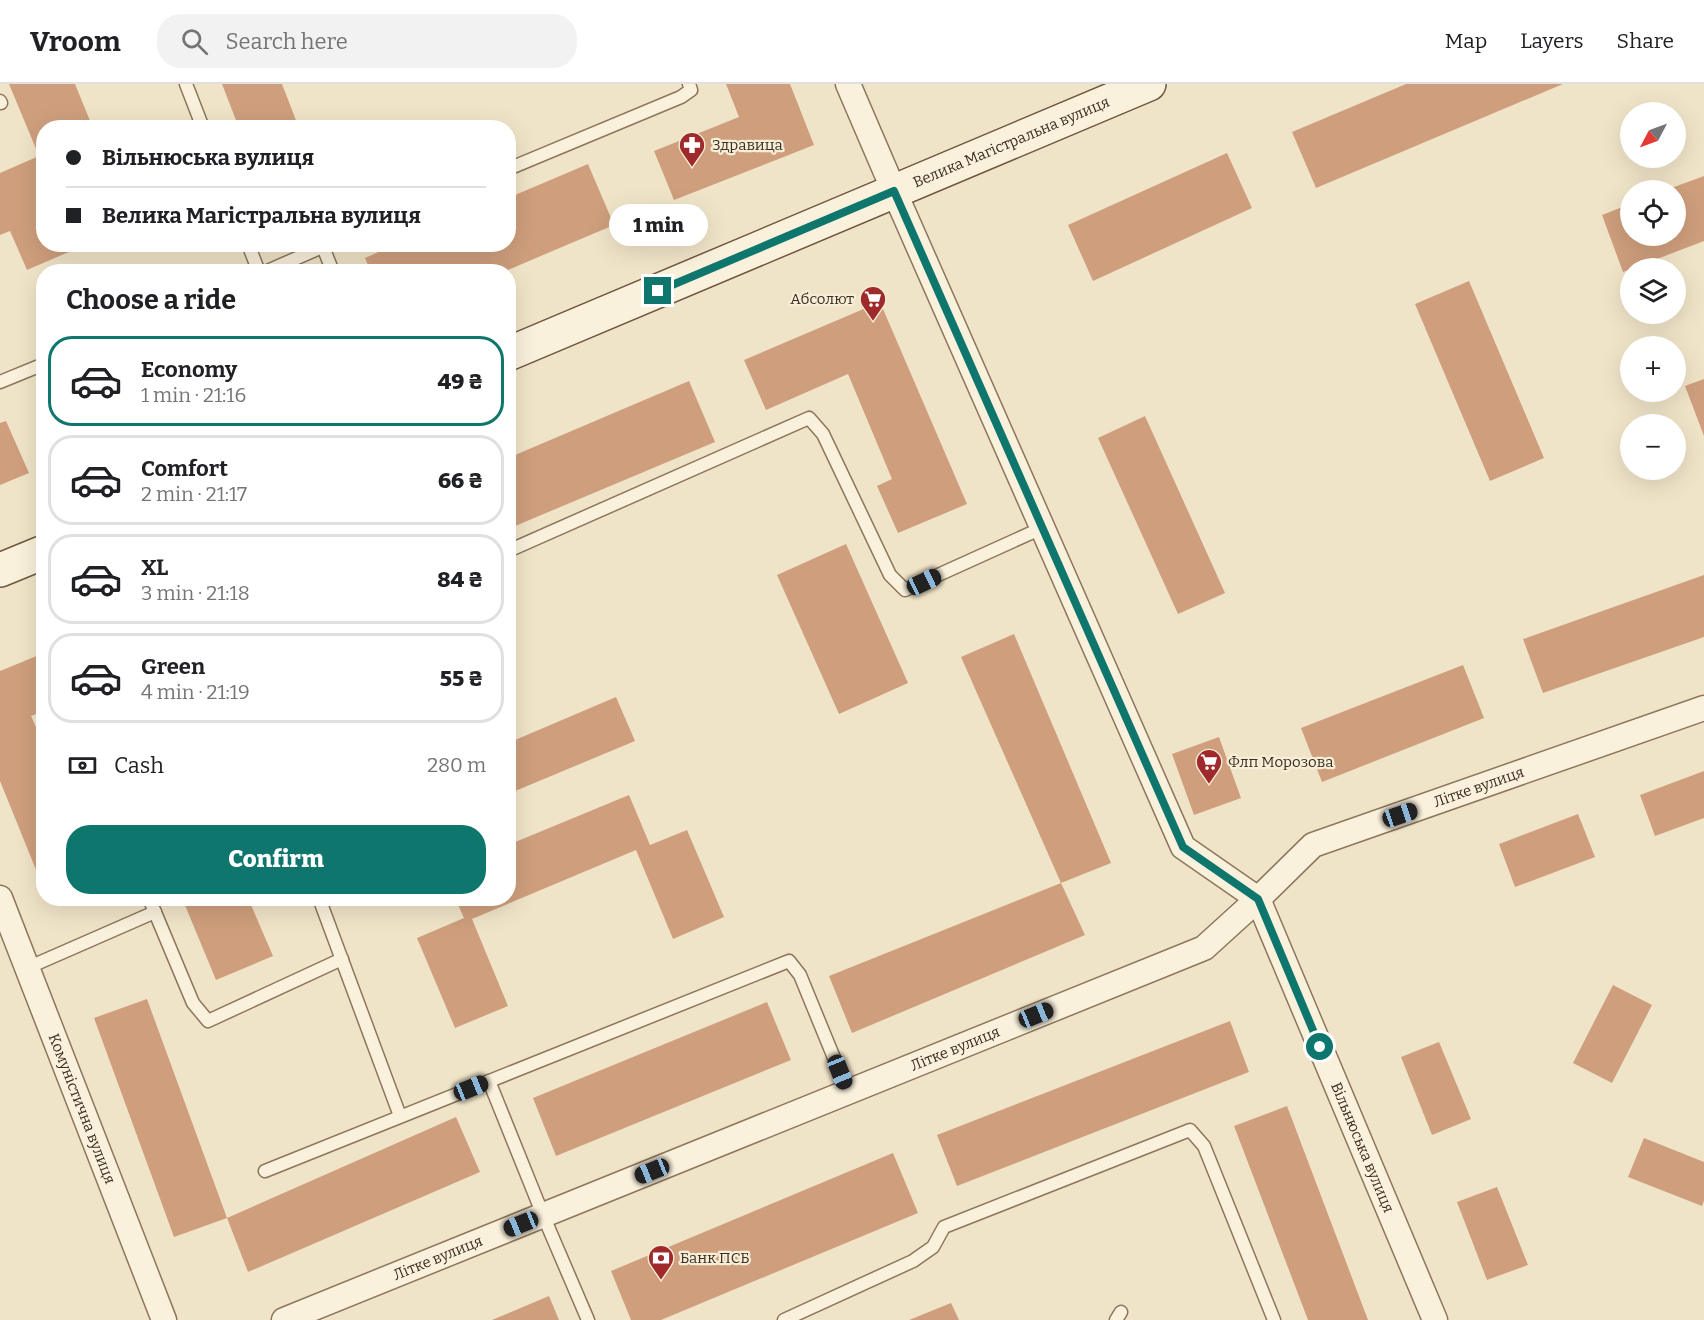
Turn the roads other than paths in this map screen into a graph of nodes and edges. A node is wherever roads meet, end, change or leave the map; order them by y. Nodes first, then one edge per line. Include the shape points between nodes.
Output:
1 (186, 84) edge
2 (689, 84) edge
3 (848, 84) edge
4 (1149, 84) edge
5 (200, 120) edge
6 (516, 167) edge
7 (894, 191) junction
8 (312, 252) edge
9 (284, 264) edge
10 (516, 351) edge
11 (36, 367) edge
12 (0, 382) edge
13 (1042, 528) junction
14 (516, 547) edge
15 (36, 555) edge
16 (0, 570) edge
17 (1704, 708) edge
18 (0, 898) edge
19 (1258, 899) junction
20 (152, 906) edge
21 (323, 906) edge
22 (155, 912) junction
23 (342, 958) junction
24 (27, 968) junction
25 (489, 1081) junction
26 (848, 1092) junction
27 (400, 1116) junction
28 (265, 1170) dead end
29 (543, 1215) junction
30 (164, 1320) edge
31 (284, 1320) edge
32 (588, 1320) edge
33 (784, 1320) edge
34 (1274, 1320) edge
35 (1435, 1320) edge

1 - 5 lane
2 - 6 lane via 691,90 681,98
3 - 7 street
4 - 7 street, Велика Магістральна вулиця
7 - 10 street, Велика Магістральна вулиця
7 - 13 street
8 - 9 lane
11 - 12 lane
13 - 14 lane via 905,590 890,575 823,434 809,418
13 - 19 street via 1183,847
15 - 16 street
17 - 19 street, Літке вулиця via 1313,845
18 - 24 street, Комуністична вулиця
19 - 26 street, Літке вулиця via 1204,948
19 - 35 street, Вільнюська вулиця
20 - 22 lane
21 - 23 lane
22 - 23 lane via 193,1003 208,1021
22 - 24 lane
23 - 27 lane
24 - 30 street, Комуністична вулиця
25 - 26 lane via 789,961 800,975
25 - 27 lane
25 - 29 lane
26 - 29 street, Літке вулиця
27 - 28 lane
29 - 31 street, Літке вулиця
29 - 32 lane
33 - 34 lane via 913,1261 933,1247 944,1227 1190,1130 1204,1146

